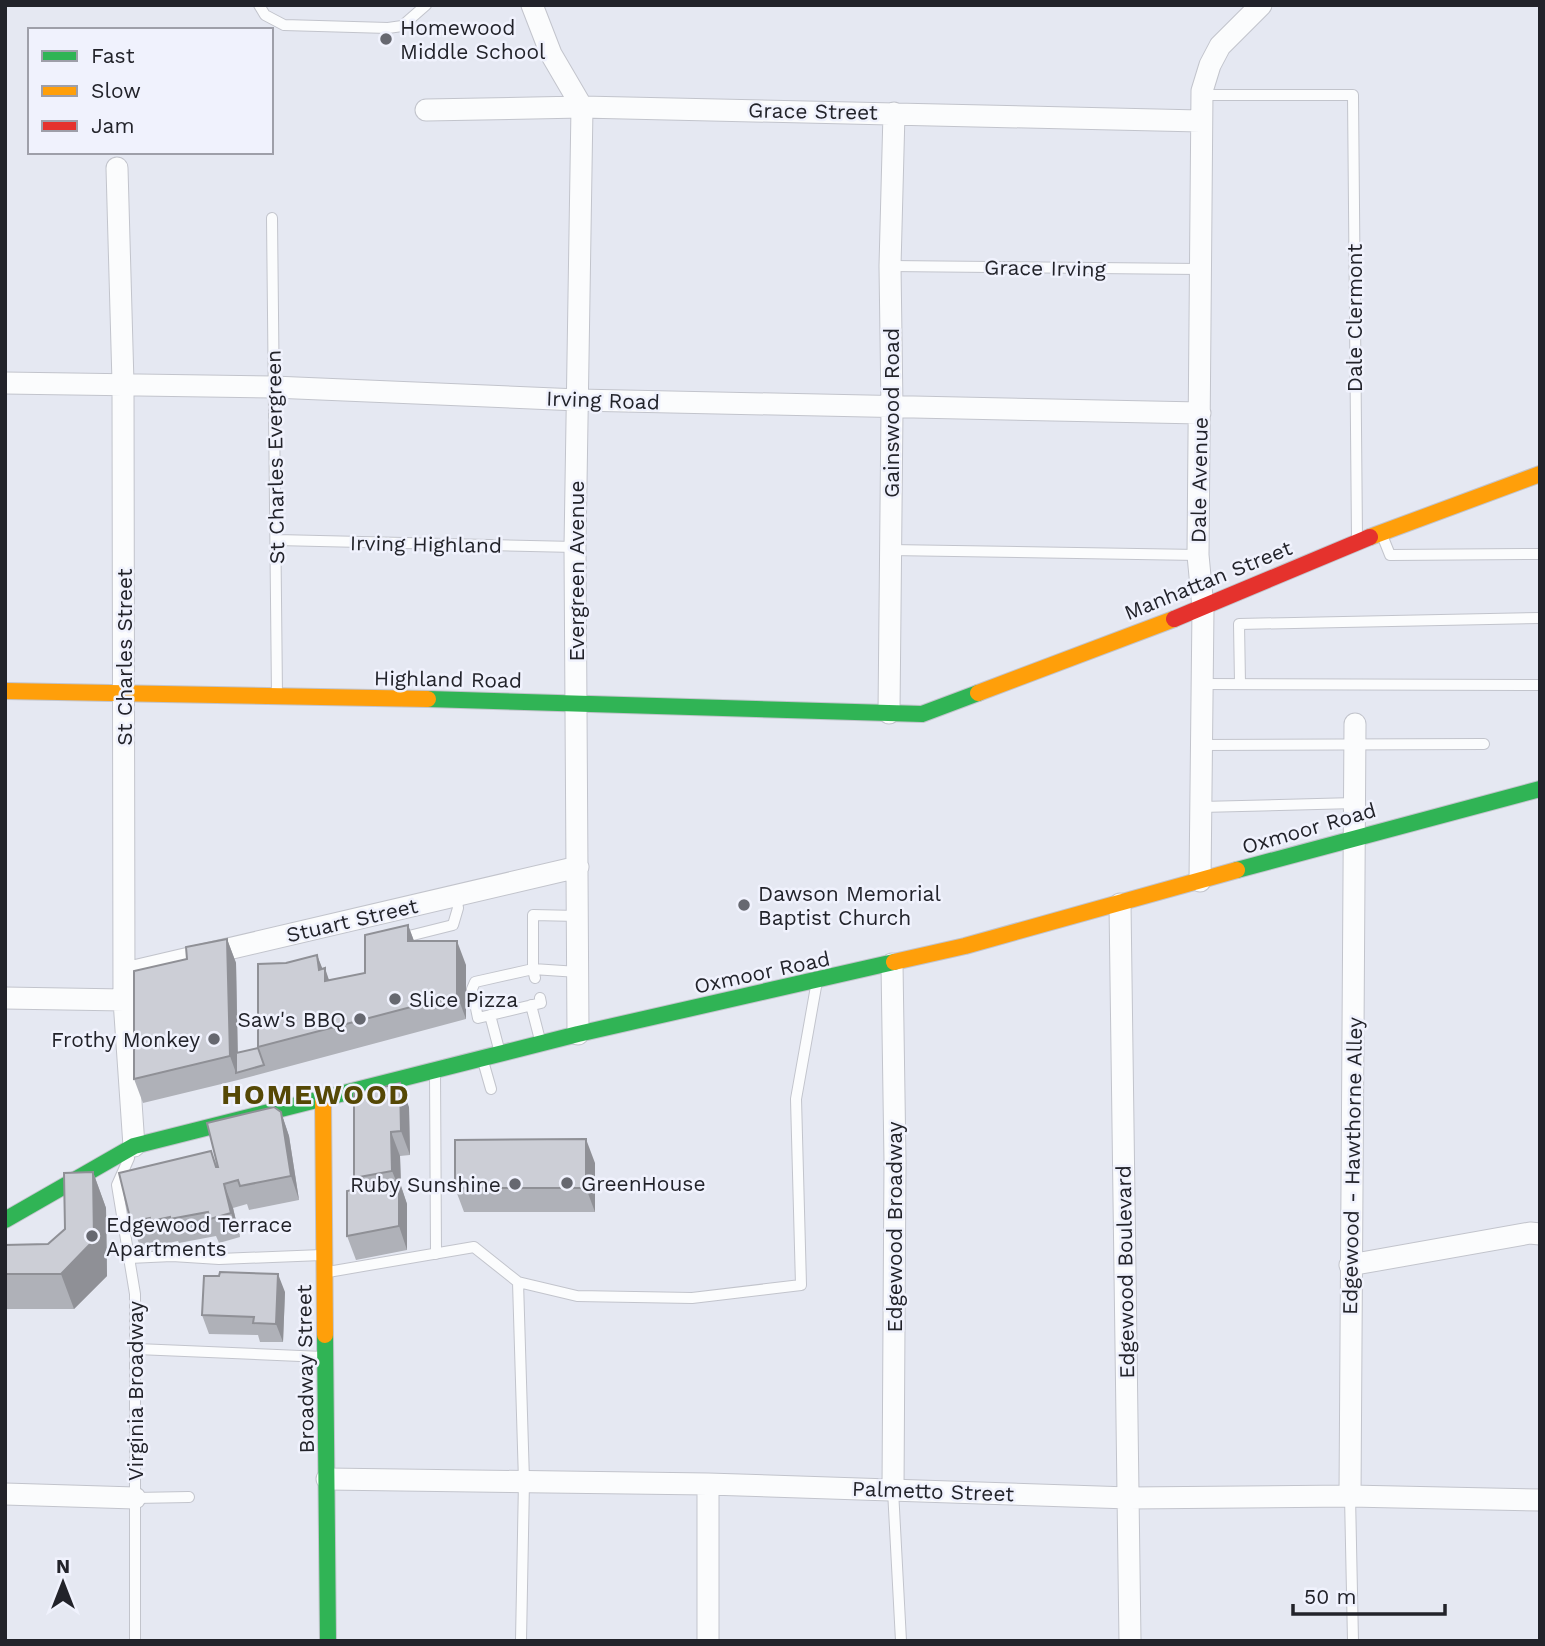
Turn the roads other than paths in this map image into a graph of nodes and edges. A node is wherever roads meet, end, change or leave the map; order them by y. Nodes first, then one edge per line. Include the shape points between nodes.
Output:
1 (259, 5) edge
2 (426, 5) edge
3 (533, 5) edge
4 (1261, 5) edge
5 (1202, 95) junction
6 (582, 107) junction
7 (426, 110) dead end
8 (894, 113) junction
9 (1200, 121) junction
10 (117, 168) dead end
11 (272, 218) dead end
12 (890, 266) junction
13 (1199, 270) junction
14 (5, 383) edge
15 (123, 383) junction
16 (273, 387) junction
17 (578, 400) junction
18 (892, 408) junction
19 (1200, 413) junction
20 (1540, 474) edge
21 (1381, 533) junction
22 (277, 540) junction
23 (1357, 542) junction
24 (575, 547) junction
25 (890, 550) junction
26 (1540, 554) edge
27 (1198, 555) junction
28 (1203, 608) junction
29 (1540, 618) edge
30 (1240, 683) junction
31 (1202, 684) junction
32 (1540, 685) edge
33 (5, 691) edge
34 (124, 693) junction
35 (277, 696) junction
36 (576, 702) junction
37 (889, 713) junction
38 (1355, 723) dead end
39 (1485, 744) dead end
40 (1201, 746) junction
41 (1355, 746) junction
42 (1540, 789) edge
43 (1355, 803) junction
44 (1201, 807) junction
45 (1355, 837) junction
46 (578, 867) junction
47 (1200, 881) junction
48 (456, 895) junction
49 (1120, 904) junction
50 (578, 916) junction
51 (391, 941) edge
52 (892, 964) junction
53 (578, 972) junction
54 (125, 974) junction
55 (534, 974) junction
56 (817, 981) junction
57 (5, 998) edge
58 (124, 1000) junction
59 (498, 1012) junction
60 (578, 1034) junction
61 (541, 1043) junction
62 (500, 1054) junction
63 (482, 1058) junction
64 (435, 1070) junction
65 (491, 1089) dead end
66 (323, 1098) junction
67 (134, 1146) junction
68 (5, 1220) edge
69 (1540, 1234) edge
70 (436, 1254) junction
71 (325, 1255) junction
72 (129, 1258) junction
73 (1350, 1265) junction
74 (325, 1272) junction
75 (518, 1282) junction
76 (136, 1349) junction
77 (326, 1357) junction
78 (327, 1479) junction
79 (524, 1481) junction
80 (708, 1484) junction
81 (892, 1490) junction
82 (5, 1494) edge
83 (1350, 1496) junction
84 (189, 1497) dead end
85 (135, 1498) junction
86 (1129, 1498) junction
87 (1540, 1500) edge
88 (135, 1641) edge
89 (328, 1641) edge
90 (521, 1641) edge
91 (708, 1641) edge
92 (901, 1641) edge
93 (1130, 1641) edge
94 (1353, 1641) edge

1 - 2 lane via 265,15 284,25 388,28 402,26
3 - 6 street via 551,54
4 - 5 street, Dale Avenue via 1220,46
5 - 9 street, Dale Avenue
5 - 23 lane, Dale Clermont via 1353,95
6 - 7 street, Grace Street
6 - 8 street, Grace Street
6 - 17 street, Evergreen Avenue
8 - 9 street, Grace Street
8 - 12 street, Gainswood Road
9 - 13 street, Dale Avenue
10 - 15 street, St Charles Street
11 - 16 lane, St Charles Evergreen
12 - 13 lane, Grace Irving
12 - 18 street, Gainswood Road
13 - 19 street, Dale Avenue
14 - 15 street, Irving Road
15 - 16 street, Irving Road
15 - 34 street, St Charles Street
16 - 17 street, Irving Road
16 - 22 lane, St Charles Evergreen
17 - 18 street, Irving Road
17 - 24 street, Evergreen Avenue
18 - 19 street, Irving Road
18 - 25 street, Gainswood Road
19 - 27 street, Dale Avenue
20 - 21 street, Manhattan Street
21 - 23 street, Manhattan Street
21 - 26 lane via 1390,555
22 - 24 lane, Irving Highland
22 - 35 lane, St Charles Evergreen
23 - 28 street, Manhattan Street
24 - 36 street, Evergreen Avenue
25 - 27 lane
25 - 37 street, Gainswood Road
27 - 28 street, Dale Avenue
28 - 31 street, Dale Avenue
28 - 37 street, Manhattan Street via 922,714
29 - 30 lane via 1239,624
30 - 31 lane
30 - 32 lane
31 - 40 street, Dale Avenue
33 - 34 street, Highland Road
34 - 35 street, Highland Road
34 - 54 street, St Charles Street
35 - 36 street, Highland Road
36 - 37 street, Highland Road
36 - 46 street, Evergreen Avenue
38 - 41 street
39 - 41 lane
40 - 41 lane
40 - 44 street, Dale Avenue
41 - 43 street
42 - 45 street, Oxmoor Road
43 - 44 lane
43 - 45 street
44 - 47 street, Dale Avenue
45 - 47 street, Oxmoor Road
45 - 73 street, Edgewood - Hawthorne Alley
46 - 48 street, Stuart Street
46 - 50 street, Evergreen Avenue
47 - 49 street, Oxmoor Road
48 - 51 lane via 453,925
48 - 54 street, Stuart Street
49 - 52 street, Oxmoor Road
49 - 86 street, Edgewood Boulevard
50 - 53 street, Evergreen Avenue
50 - 55 lane via 533,915
52 - 56 street, Oxmoor Road
52 - 81 street, Edgewood Broadway
53 - 55 lane
53 - 60 street, Evergreen Avenue
54 - 58 street, St Charles Street
55 - 59 lane via 495,983 475,982 472,989 478,1018
56 - 60 street, Oxmoor Road
56 - 75 lane via 796,1099 801,1285 692,1298 577,1296
57 - 58 street
58 - 67 street, St Charles Street
59 - 61 lane via 536,1002
59 - 62 lane
60 - 61 street, Oxmoor Road
61 - 62 street, Oxmoor Road
62 - 63 street, Oxmoor Road
63 - 64 street, Oxmoor Road
63 - 65 lane
64 - 66 street, Oxmoor Road
64 - 70 lane
66 - 67 street, Oxmoor Road
66 - 71 street, Broadway Street
67 - 68 street, Oxmoor Road
67 - 72 lane, Virginia Broadway via 117,1185
69 - 73 street
70 - 74 lane
70 - 75 lane via 474,1247
71 - 72 lane
71 - 74 street, Broadway Street
72 - 76 lane, Virginia Broadway
73 - 83 street, Edgewood - Hawthorne Alley
74 - 77 street, Broadway Street
75 - 79 lane
76 - 77 lane
76 - 85 lane, Virginia Broadway
77 - 78 street, Broadway Street
78 - 79 street, Palmetto Street
78 - 89 street, Broadway Street
79 - 80 street, Palmetto Street
79 - 90 lane
80 - 81 street, Palmetto Street
80 - 91 street
81 - 86 street, Palmetto Street
81 - 92 lane
82 - 85 street
83 - 86 street, Palmetto Street
83 - 87 street, Palmetto Street
83 - 94 lane
84 - 85 lane
85 - 88 lane, Virginia Broadway
86 - 93 street, Edgewood Boulevard

